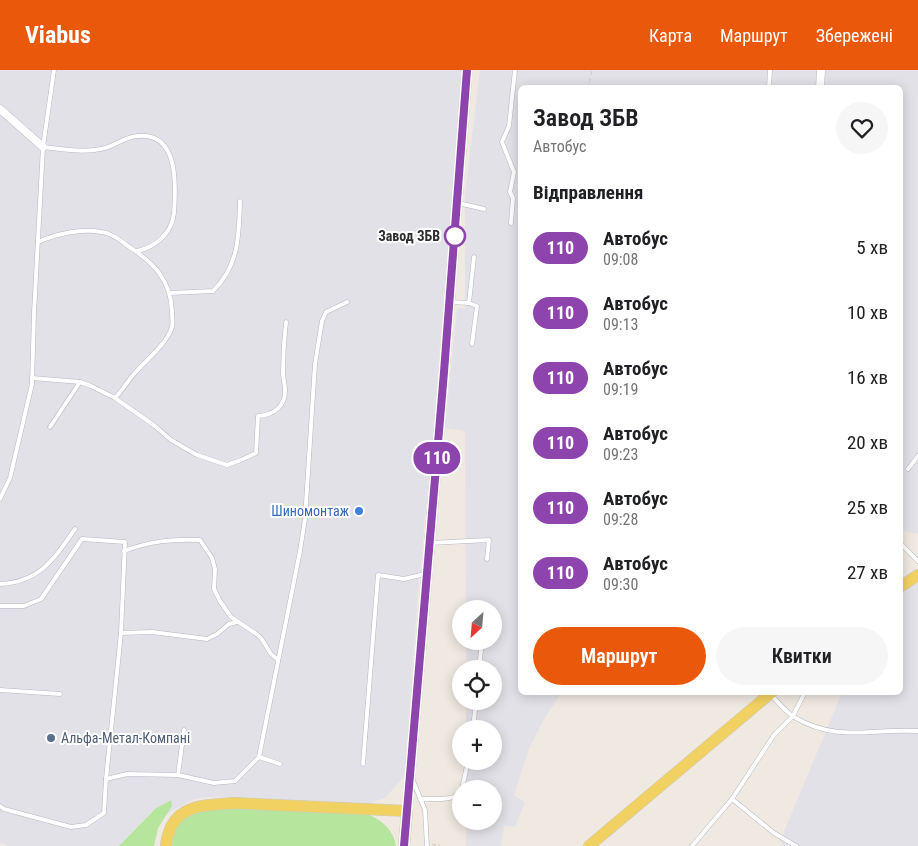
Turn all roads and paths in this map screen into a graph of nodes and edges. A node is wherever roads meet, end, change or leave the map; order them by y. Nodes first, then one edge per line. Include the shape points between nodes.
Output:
1 (54, 70) edge
2 (467, 70) edge
3 (515, 70) edge
4 (592, 70) edge
5 (770, 70) edge
6 (821, 70) edge
7 (589, 85) edge
8 (769, 85) edge
9 (820, 85) edge
10 (0, 109) edge
11 (44, 147) junction
12 (240, 201) dead end
13 (458, 203) junction
14 (484, 209) dead end
15 (511, 223) dead end
16 (38, 242) junction
17 (137, 252) junction
18 (474, 257) dead end
19 (170, 293) junction
20 (347, 302) dead end
21 (450, 302) junction
22 (469, 303) junction
23 (286, 322) dead end
24 (472, 344) dead end
25 (32, 378) junction
26 (80, 382) junction
27 (115, 398) junction
28 (50, 427) dead end
29 (918, 456) edge
30 (908, 469) dead end
31 (0, 499) edge
32 (75, 530) dead end
33 (430, 543) junction
34 (903, 546) edge
35 (124, 551) junction
36 (487, 559) dead end
37 (918, 561) edge
38 (427, 574) junction
39 (918, 575) edge
40 (0, 584) edge
41 (903, 585) edge
42 (0, 606) edge
43 (237, 622) junction
44 (121, 633) junction
45 (278, 660) junction
46 (0, 690) edge
47 (60, 694) dead end
48 (770, 695) edge
49 (772, 695) edge
50 (804, 695) edge
51 (793, 716) junction
52 (184, 730) dead end
53 (918, 731) edge
54 (259, 757) junction
55 (280, 764) dead end
56 (363, 764) dead end
57 (178, 774) junction
58 (106, 779) junction
59 (410, 779) junction
60 (452, 797) edge
61 (420, 799) junction
62 (732, 799) junction
63 (0, 806) edge
64 (407, 811) junction
65 (165, 844) edge
66 (404, 846) edge
67 (427, 846) edge
68 (589, 846) edge
69 (692, 846) edge
70 (796, 846) edge

1 - 11 lane
2 - 13 main road
3 - 15 lane via 509,126 502,142 514,172 510,192 513,198
4 - 7 path
5 - 8 lane
6 - 9 street
10 - 11 street
11 - 16 lane
11 - 17 lane via 93,151 145,135 155,137 168,150 176,192 172,225 156,244
12 - 19 lane via 236,252 228,275 213,291
13 - 14 lane
13 - 21 main road
16 - 17 lane via 66,232 101,232 116,237
16 - 25 lane
17 - 19 lane via 155,267
18 - 22 lane
19 - 27 lane via 172,328 165,342
20 - 45 lane via 326,312 318,339 305,519
21 - 22 lane
21 - 33 main road
22 - 24 lane via 477,306
23 - 27 lane via 284,399 269,416 258,416 256,452 241,460 226,465 185,448
25 - 26 lane
25 - 31 lane via 10,478
26 - 27 lane
26 - 28 lane
29 - 30 lane
32 - 40 lane via 40,572 13,584
33 - 36 lane via 489,540
33 - 38 main road
34 - 37 lane
35 - 42 lane via 125,542 82,539 41,599 24,606
35 - 43 lane via 172,539 200,540 212,558 214,588
35 - 44 lane
38 - 56 lane via 404,579 378,575
38 - 59 main road
39 - 41 main road
43 - 44 lane via 207,639 152,632
43 - 45 lane via 261,638
44 - 58 lane
45 - 54 lane
46 - 47 lane
48 - 68 main road
49 - 51 lane
50 - 51 lane
51 - 53 lane via 821,730 839,733
51 - 62 lane via 774,736
52 - 57 lane
54 - 55 lane
54 - 57 lane via 235,781 214,783
57 - 58 lane via 127,774
58 - 63 lane via 104,813 86,825 71,827
59 - 61 lane
59 - 64 main road
60 - 61 lane
61 - 67 lane via 425,810
62 - 69 lane
62 - 70 lane
64 - 65 main road via 234,803 206,805 183,813 175,820
64 - 66 main road

